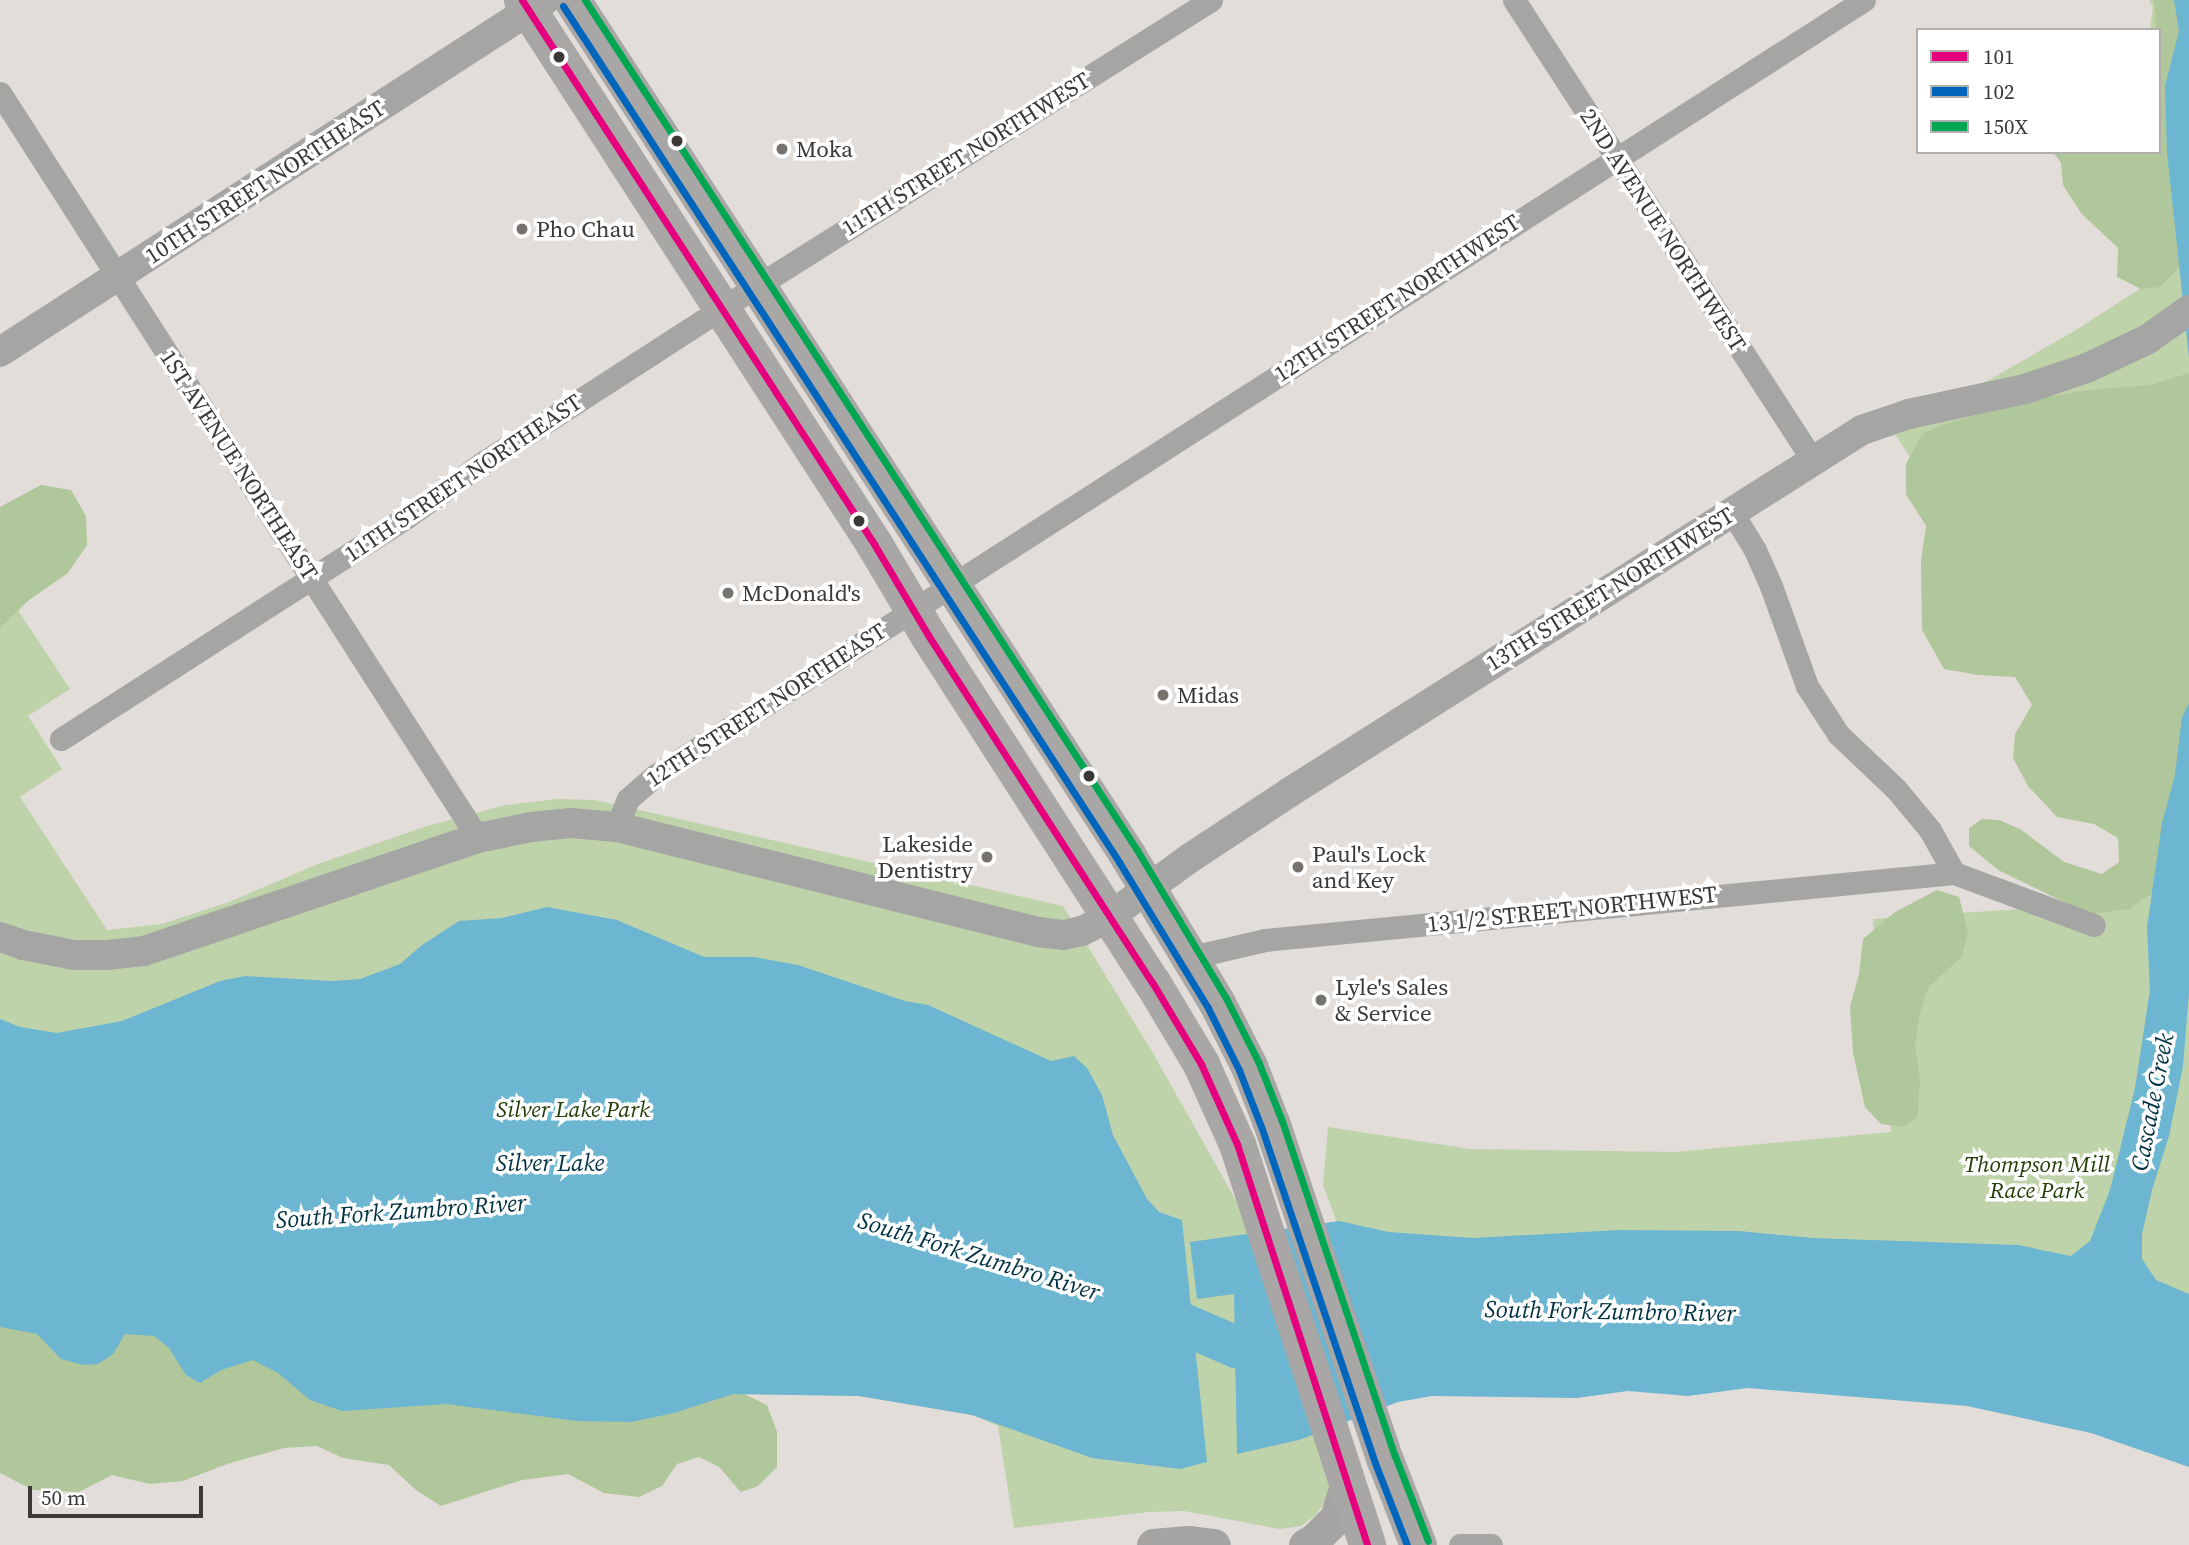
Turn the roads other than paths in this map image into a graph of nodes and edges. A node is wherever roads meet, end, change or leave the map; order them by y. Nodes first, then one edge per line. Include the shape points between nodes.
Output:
1 (572, 0) edge
2 (1211, 0) edge
3 (1514, 0) edge
4 (1864, 0) edge
5 (532, 3) edge
6 (0, 93) edge
7 (1615, 158) junction
8 (117, 276) junction
9 (757, 286) junction
10 (722, 308) junction
11 (2189, 310) edge
12 (0, 352) edge
13 (1812, 459) junction
14 (1732, 512) junction
15 (313, 578) junction
16 (931, 597) junction
17 (61, 739) dead end
18 (617, 827) junction
19 (478, 838) junction
20 (1954, 873) junction
21 (1149, 889) junction
22 (1109, 917) junction
23 (2094, 925) dead end
24 (0, 937) edge
25 (1192, 957) junction
26 (1345, 1474) junction
27 (1153, 1545) edge
28 (1214, 1545) edge
29 (1305, 1545) edge
30 (1367, 1545) edge
31 (1418, 1545) edge
32 (1460, 1545) edge
33 (1491, 1545) edge

1 - 9 main road
2 - 9 street, 11TH STREET NORTHWEST
3 - 7 street, 2ND AVENUE NORTHWEST
4 - 7 street, 12TH STREET NORTHWEST
5 - 8 street, 10TH STREET NORTHEAST
5 - 10 main road
6 - 8 street, 1ST AVENUE NORTHEAST
7 - 13 street, 2ND AVENUE NORTHWEST
7 - 16 street, 12TH STREET NORTHWEST
8 - 12 street, 10TH STREET NORTHEAST
8 - 15 street, 1ST AVENUE NORTHEAST
9 - 10 street, 11TH STREET NORTHWEST
9 - 16 main road
10 - 15 street, 11TH STREET NORTHEAST
10 - 16 main road
11 - 13 street, 13TH STREET NORTHWEST via 2148,339 2087,368 2025,388 1909,414 1861,430
13 - 14 street, 13TH STREET NORTHWEST
14 - 20 street via 1771,586 1807,686 1838,734 1896,789 1930,830
14 - 21 street, 13TH STREET NORTHWEST via 1290,792
15 - 17 street, 11TH STREET NORTHEAST
15 - 19 street, 1ST AVENUE NORTHEAST
16 - 18 street, 12TH STREET NORTHEAST via 656,775 628,799
16 - 21 main road
16 - 22 main road
18 - 19 street, 13TH STREET NORTHWEST via 550,824
18 - 22 street, 13TH STREET NORTHWEST via 1048,934 1082,931
19 - 24 street, 13TH STREET NORTHWEST via 144,951 74,955
20 - 23 street
20 - 25 street, 13 1/2 STREET NORTHWEST via 1265,940
21 - 22 street, 13TH STREET NORTHWEST
21 - 25 main road
22 - 26 main road via 1212,1085 1255,1198
25 - 31 main road via 1249,1066
26 - 29 main road via 1336,1518
26 - 30 main road
27 - 28 main road
32 - 33 street

